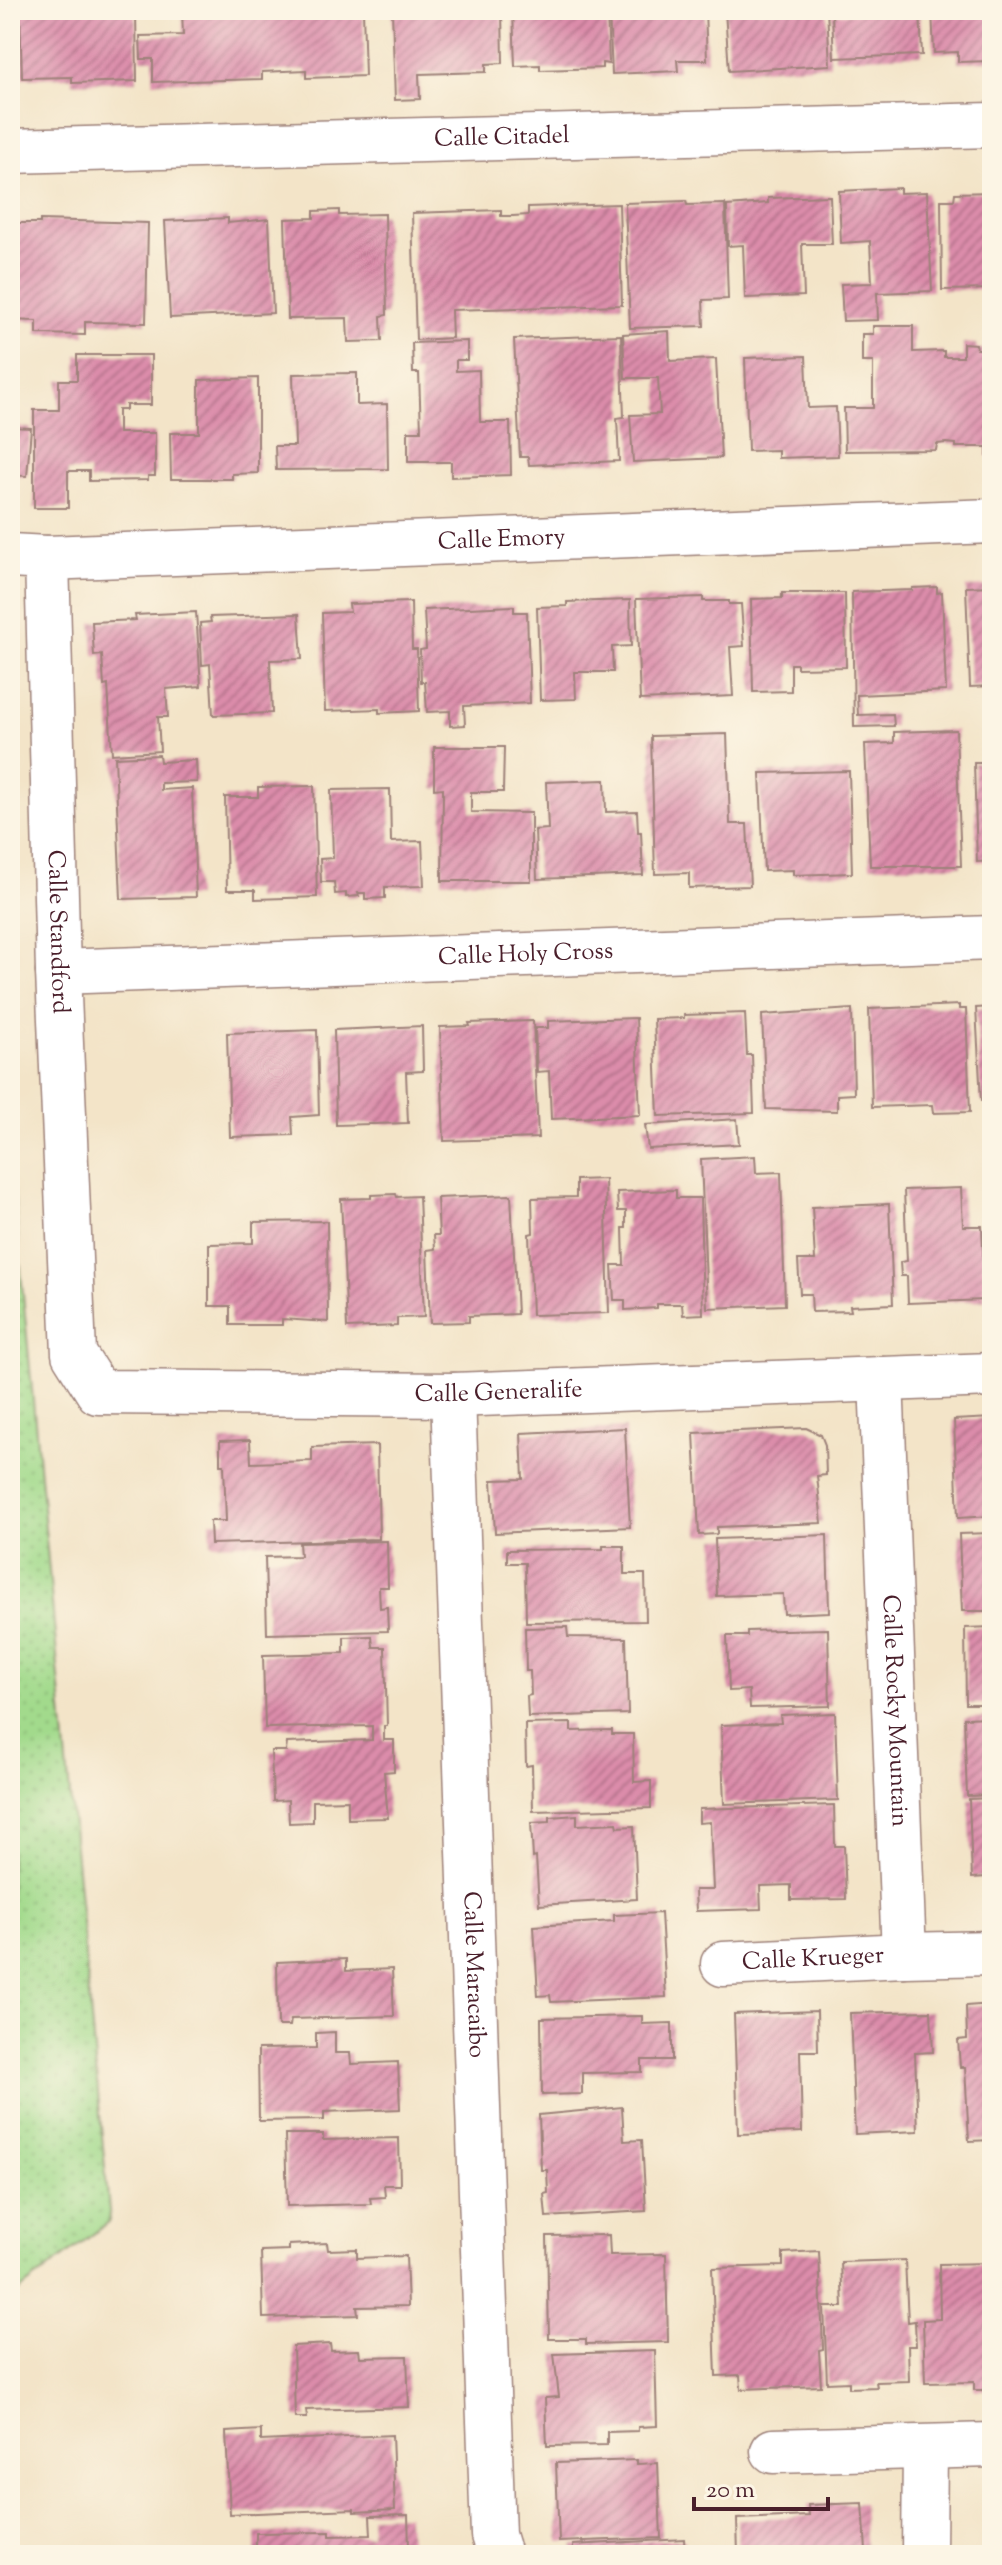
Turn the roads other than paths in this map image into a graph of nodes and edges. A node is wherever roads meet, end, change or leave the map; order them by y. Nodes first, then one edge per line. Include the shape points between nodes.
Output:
1 (992, 125) edge
2 (10, 151) edge
3 (992, 521) edge
4 (28, 557) edge
5 (992, 938) edge
6 (58, 972) junction
7 (72, 1306) joint
8 (992, 1375) edge
9 (881, 1379) junction
10 (453, 1395) junction
11 (992, 1953) edge
12 (904, 1955) junction
13 (723, 1964) dead end
14 (992, 2445) edge
15 (925, 2448) junction
16 (773, 2451) dead end
17 (499, 2555) edge
18 (924, 2555) edge

1 - 2 street, Calle Citadel
3 - 4 street, Calle Emory
4 - 6 street, Calle Standford
5 - 6 street, Calle Holy Cross
6 - 7 street, Calle Standford
7 - 10 street, Calle Generalife via 74,1354 98,1392
8 - 9 street, Calle Generalife
9 - 10 street, Calle Generalife
9 - 12 street, Calle Rocky Mountain
10 - 17 street, Calle Maracaibo via 493,2535
11 - 12 street
12 - 13 street, Calle Krueger
14 - 15 street
15 - 16 street
15 - 18 street

